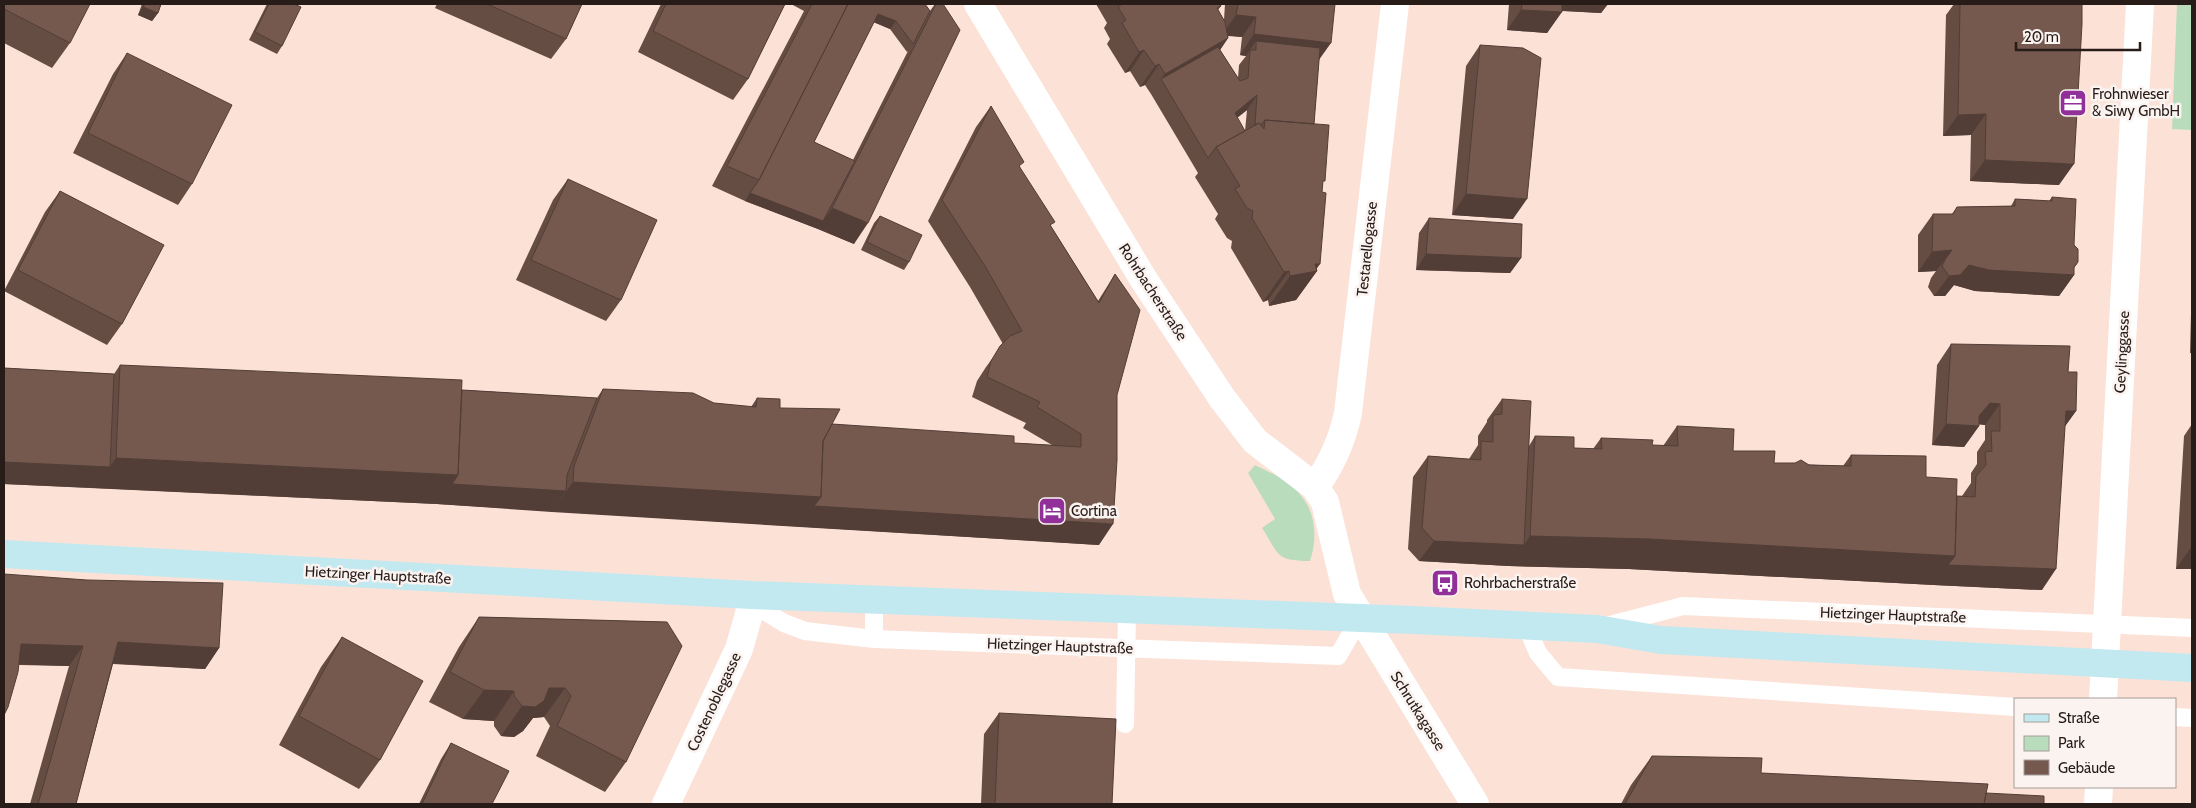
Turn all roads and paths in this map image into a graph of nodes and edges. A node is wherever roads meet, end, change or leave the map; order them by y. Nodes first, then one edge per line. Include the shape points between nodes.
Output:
1 (978, 4) edge
2 (1395, 4) edge
3 (2140, 4) edge
4 (1315, 487) junction
5 (4, 554) edge
6 (752, 595) junction
7 (874, 600) junction
8 (1127, 610) junction
9 (1360, 618) junction
10 (2108, 624) junction
11 (1526, 625) junction
12 (2192, 628) edge
13 (1597, 629) junction
14 (874, 639) junction
15 (1126, 649) junction
16 (2105, 663) junction
17 (2192, 668) edge
18 (2103, 698) edge
19 (2014, 707) edge
20 (2176, 717) edge
21 (2192, 718) edge
22 (1125, 724) dead end
23 (2099, 788) edge
24 (666, 804) edge
25 (1475, 804) edge
26 (2098, 804) edge

1 - 4 street, Rohrbacherstraße via 1144,280 1222,398 1255,440
2 - 4 street, Testarellogasse via 1348,413 1336,454
3 - 10 street, Geylinggasse
4 - 9 street, Rohrbacherstraße via 1325,502 1347,594
5 - 6 main road, Hietzinger Hauptstraße
6 - 7 main road, Hietzinger Hauptstraße
6 - 14 lane, Hietzinger Hauptstraße via 766,612 805,631
6 - 24 street, Costenoblegasse via 739,649
7 - 8 main road, Hietzinger Hauptstraße
7 - 14 lane
8 - 9 main road, Hietzinger Hauptstraße
8 - 15 lane
9 - 11 main road, Hietzinger Hauptstraße
9 - 15 lane, Hietzinger Hauptstraße via 1338,656
9 - 25 street, Schrutkagasse
10 - 12 lane, Hietzinger Hauptstraße
10 - 13 lane, Hietzinger Hauptstraße via 1683,606
10 - 16 street, Geylinggasse
11 - 13 main road, Hietzinger Hauptstraße
11 - 19 lane via 1538,653 1558,677
13 - 16 main road, Hietzinger Hauptstraße via 1660,640
14 - 15 lane, Hietzinger Hauptstraße
15 - 22 lane
16 - 17 main road, Hietzinger Hauptstraße
16 - 18 street, Geylinggasse
20 - 21 lane
23 - 26 street

